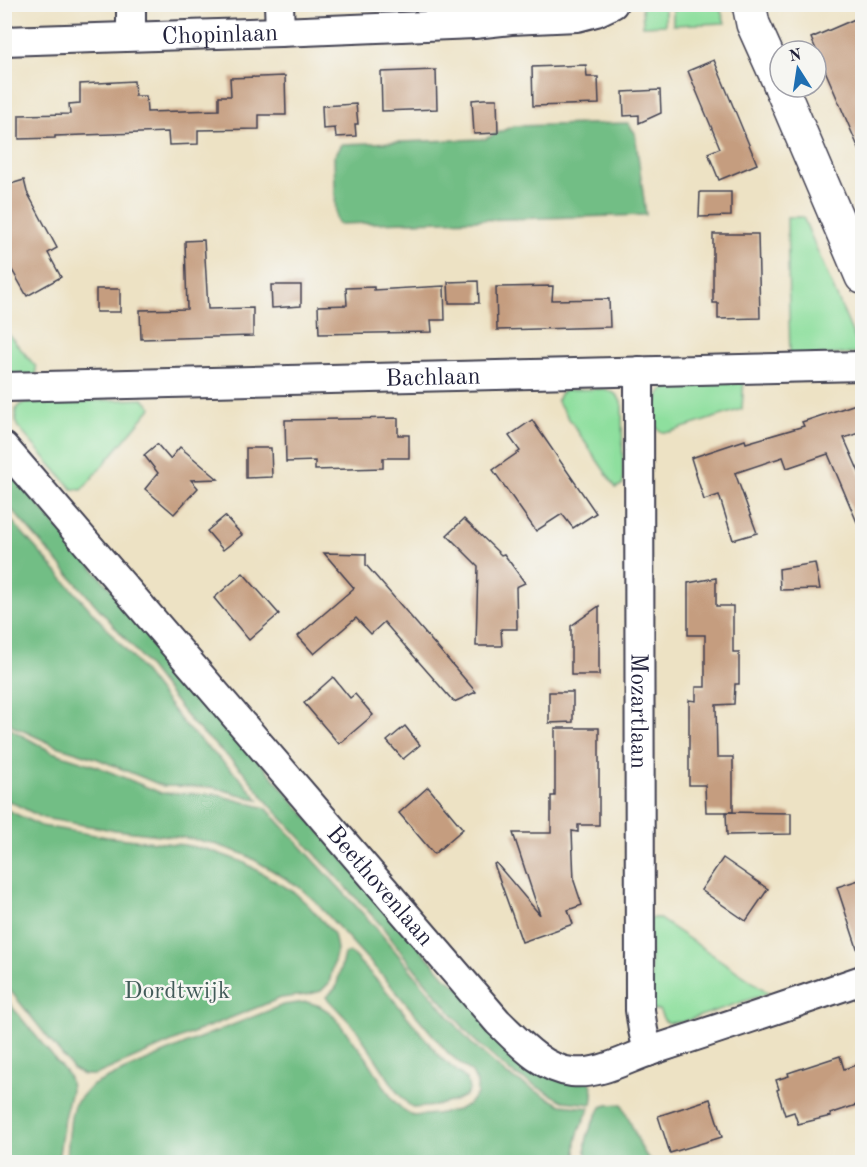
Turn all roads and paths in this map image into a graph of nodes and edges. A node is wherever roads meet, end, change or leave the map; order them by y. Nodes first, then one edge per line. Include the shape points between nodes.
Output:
1 (131, 4) edge
2 (613, 4) edge
3 (749, 4) edge
4 (280, 18) edge
5 (131, 36) junction
6 (4, 41) edge
7 (768, 57) edge
8 (787, 99) edge
9 (862, 277) edge
10 (862, 366) edge
11 (639, 371) junction
12 (4, 387) edge
13 (4, 447) edge
14 (862, 980) edge
15 (648, 1052) junction

1 - 5 street
2 - 4 street, Chopinlaan via 577,17 474,24
3 - 7 main road via 753,24
4 - 5 street, Chopinlaan
5 - 6 street, Chopinlaan
8 - 9 main road
10 - 11 street, Bachlaan
11 - 12 street, Bachlaan
11 - 15 street, Mozartlaan via 640,1010
13 - 15 street, Beethovenlaan via 518,1041 559,1070 571,1072 596,1070
14 - 15 street, Beethovenlaan

